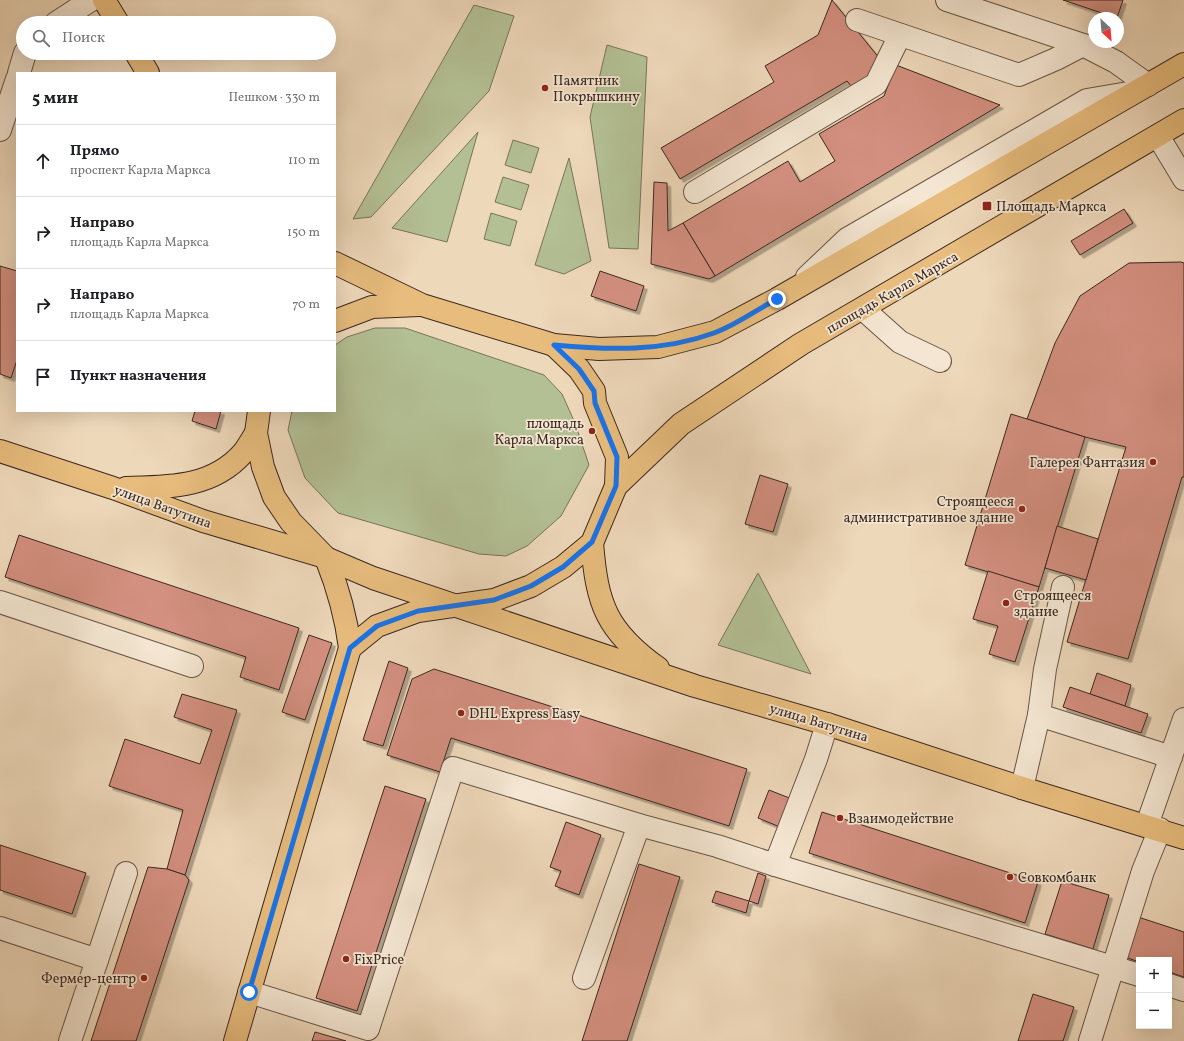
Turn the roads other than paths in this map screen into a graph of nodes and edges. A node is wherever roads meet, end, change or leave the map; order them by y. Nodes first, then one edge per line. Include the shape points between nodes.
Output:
1 (91, 0) edge
2 (104, 0) edge
3 (947, 0) edge
4 (67, 16) edge
5 (114, 16) edge
6 (857, 20) dead end
7 (900, 35) junction
8 (1083, 45) junction
9 (23, 60) edge
10 (140, 60) edge
11 (1184, 64) edge
12 (19, 72) edge
13 (147, 72) edge
14 (16, 82) edge
15 (1142, 88) junction
16 (1184, 120) edge
17 (0, 130) edge
18 (1158, 136) junction
19 (1184, 178) edge
20 (695, 192) dead end
21 (336, 263) edge
22 (422, 305) junction
23 (863, 309) junction
24 (336, 321) edge
25 (554, 345) junction
26 (940, 360) dead end
27 (259, 412) edge
28 (256, 433) junction
29 (2, 456) edge
30 (616, 486) junction
31 (113, 488) junction
32 (592, 542) junction
33 (326, 558) junction
34 (1063, 587) dead end
35 (0, 602) edge
36 (454, 605) junction
37 (350, 648) junction
38 (192, 666) dead end
39 (672, 678) junction
40 (1039, 715) junction
41 (1184, 719) edge
42 (827, 724) junction
43 (1171, 758) junction
44 (1022, 788) junction
45 (639, 826) junction
46 (1154, 827) junction
47 (1184, 838) edge
48 (776, 865) junction
49 (126, 873) dead end
50 (0, 928) edge
51 (97, 960) junction
52 (1114, 967) junction
53 (1136, 974) edge
54 (584, 978) dead end
55 (1172, 986) edge
56 (1184, 990) edge
57 (249, 992) junction
58 (70, 1041) edge
59 (235, 1041) edge
60 (1090, 1041) edge

1 - 4 lane
2 - 5 main road
3 - 8 lane
6 - 7 lane
7 - 8 lane via 1019,75
7 - 20 lane via 876,84
8 - 15 lane via 1116,62
9 - 12 lane
10 - 13 main road
11 - 15 main road, площадь Карла Маркса
14 - 17 lane
15 - 25 main road, площадь Карла Маркса via 795,289 715,332 658,347 599,349
16 - 18 main road, площадь Карла Маркса
18 - 19 lane
18 - 23 main road, площадь Карла Маркса
21 - 22 main road, площадь Карла Маркса
22 - 24 main road, площадь Карла Маркса via 372,307
22 - 25 main road, площадь Карла Маркса
23 - 26 lane via 900,342
23 - 30 main road, площадь Карла Маркса via 801,344 681,424
25 - 30 main road, площадь Карла Маркса via 579,369 594,391 595,403 617,457
27 - 28 main road, площадь Карла Маркса
28 - 31 main road via 243,453 223,470 199,482 174,487
28 - 33 main road, площадь Карла Маркса via 263,467 274,497 291,522
29 - 31 main road, улица Ватутина
30 - 32 main road, площадь Карла Маркса
31 - 33 main road, улица Ватутина via 203,521
32 - 36 main road, площадь Карла Маркса via 563,567 531,586 494,600
32 - 39 main road via 601,602 610,622 623,639
33 - 36 main road, площадь Карла Маркса via 373,578
33 - 37 main road, площадь Карла Маркса via 340,593
34 - 40 lane via 1045,670
35 - 38 lane
36 - 37 main road, площадь Карла Маркса via 418,611 377,626
36 - 39 main road, улица Ватутина
37 - 57 main road
39 - 42 main road, улица Ватутина
40 - 43 lane
40 - 44 lane
41 - 43 lane
42 - 44 main road, улица Ватутина
42 - 48 lane
43 - 46 lane
44 - 46 main road, улица Ватутина
45 - 48 lane via 717,846
45 - 54 lane
45 - 57 lane via 453,768 368,1029
46 - 47 main road, улица Ватутина
46 - 52 lane
48 - 52 lane
49 - 51 lane
50 - 51 lane
51 - 58 lane
52 - 53 lane
52 - 60 lane
55 - 56 lane
57 - 59 main road

